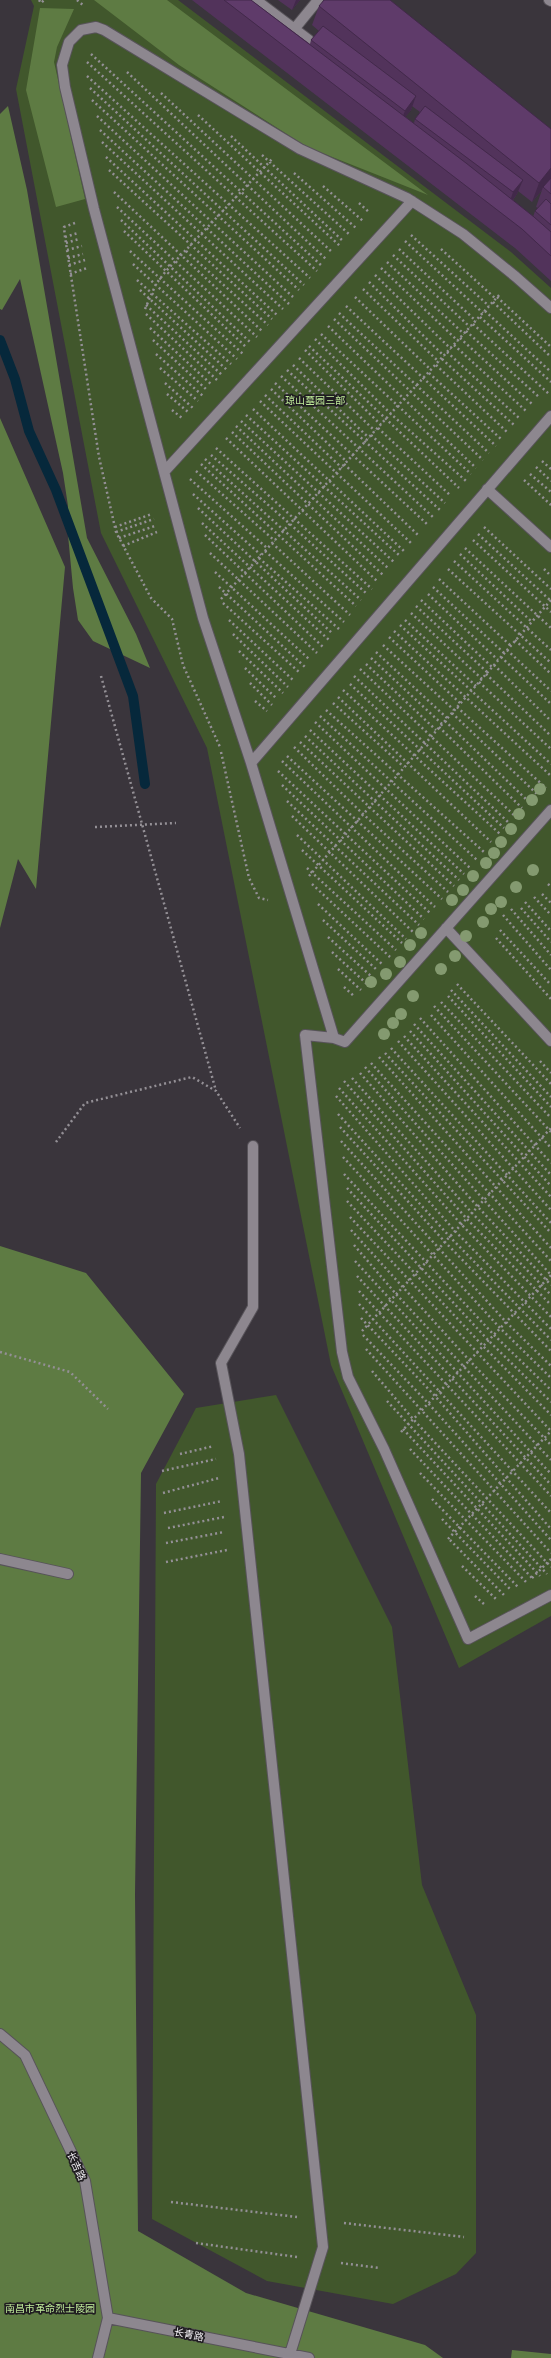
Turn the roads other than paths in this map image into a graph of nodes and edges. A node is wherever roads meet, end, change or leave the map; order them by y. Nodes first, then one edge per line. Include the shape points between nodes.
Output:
1 (256, 0) edge
2 (318, 0) edge
3 (294, 29) junction
4 (286, 39) edge
5 (309, 40) dead end
6 (412, 201) junction
7 (551, 308) edge
8 (286, 338) junction
9 (514, 458) edge
10 (551, 547) edge
11 (260, 752) junction
12 (545, 817) edge
13 (429, 947) junction
14 (334, 1038) junction
15 (551, 1042) edge
16 (253, 1146) road end
17 (0, 1559) edge
18 (68, 1574) dead end
19 (534, 1604) edge
20 (0, 2034) edge
21 (108, 2318) junction
22 (290, 2354) junction
23 (98, 2358) edge
24 (309, 2358) edge

1 - 3 street
2 - 3 street
3 - 4 street
3 - 5 street
6 - 7 street via 463,234
6 - 8 street
6 - 8 street via 300,149 104,30 96,27 81,30 69,42 62,72 115,285
8 - 11 street via 175,514 203,618
9 - 10 street
9 - 11 street
11 - 14 street via 291,896
12 - 13 street
13 - 14 street via 345,1042
13 - 15 street
14 - 19 street via 305,1035 342,1352 348,1377 384,1449 468,1639
16 - 22 street via 253,1307 221,1363 239,1454 323,2247
17 - 18 street
20 - 21 street, 长吉路 via 25,2055 85,2181
21 - 22 street, 长青路
21 - 23 street
22 - 24 street, 长青路

